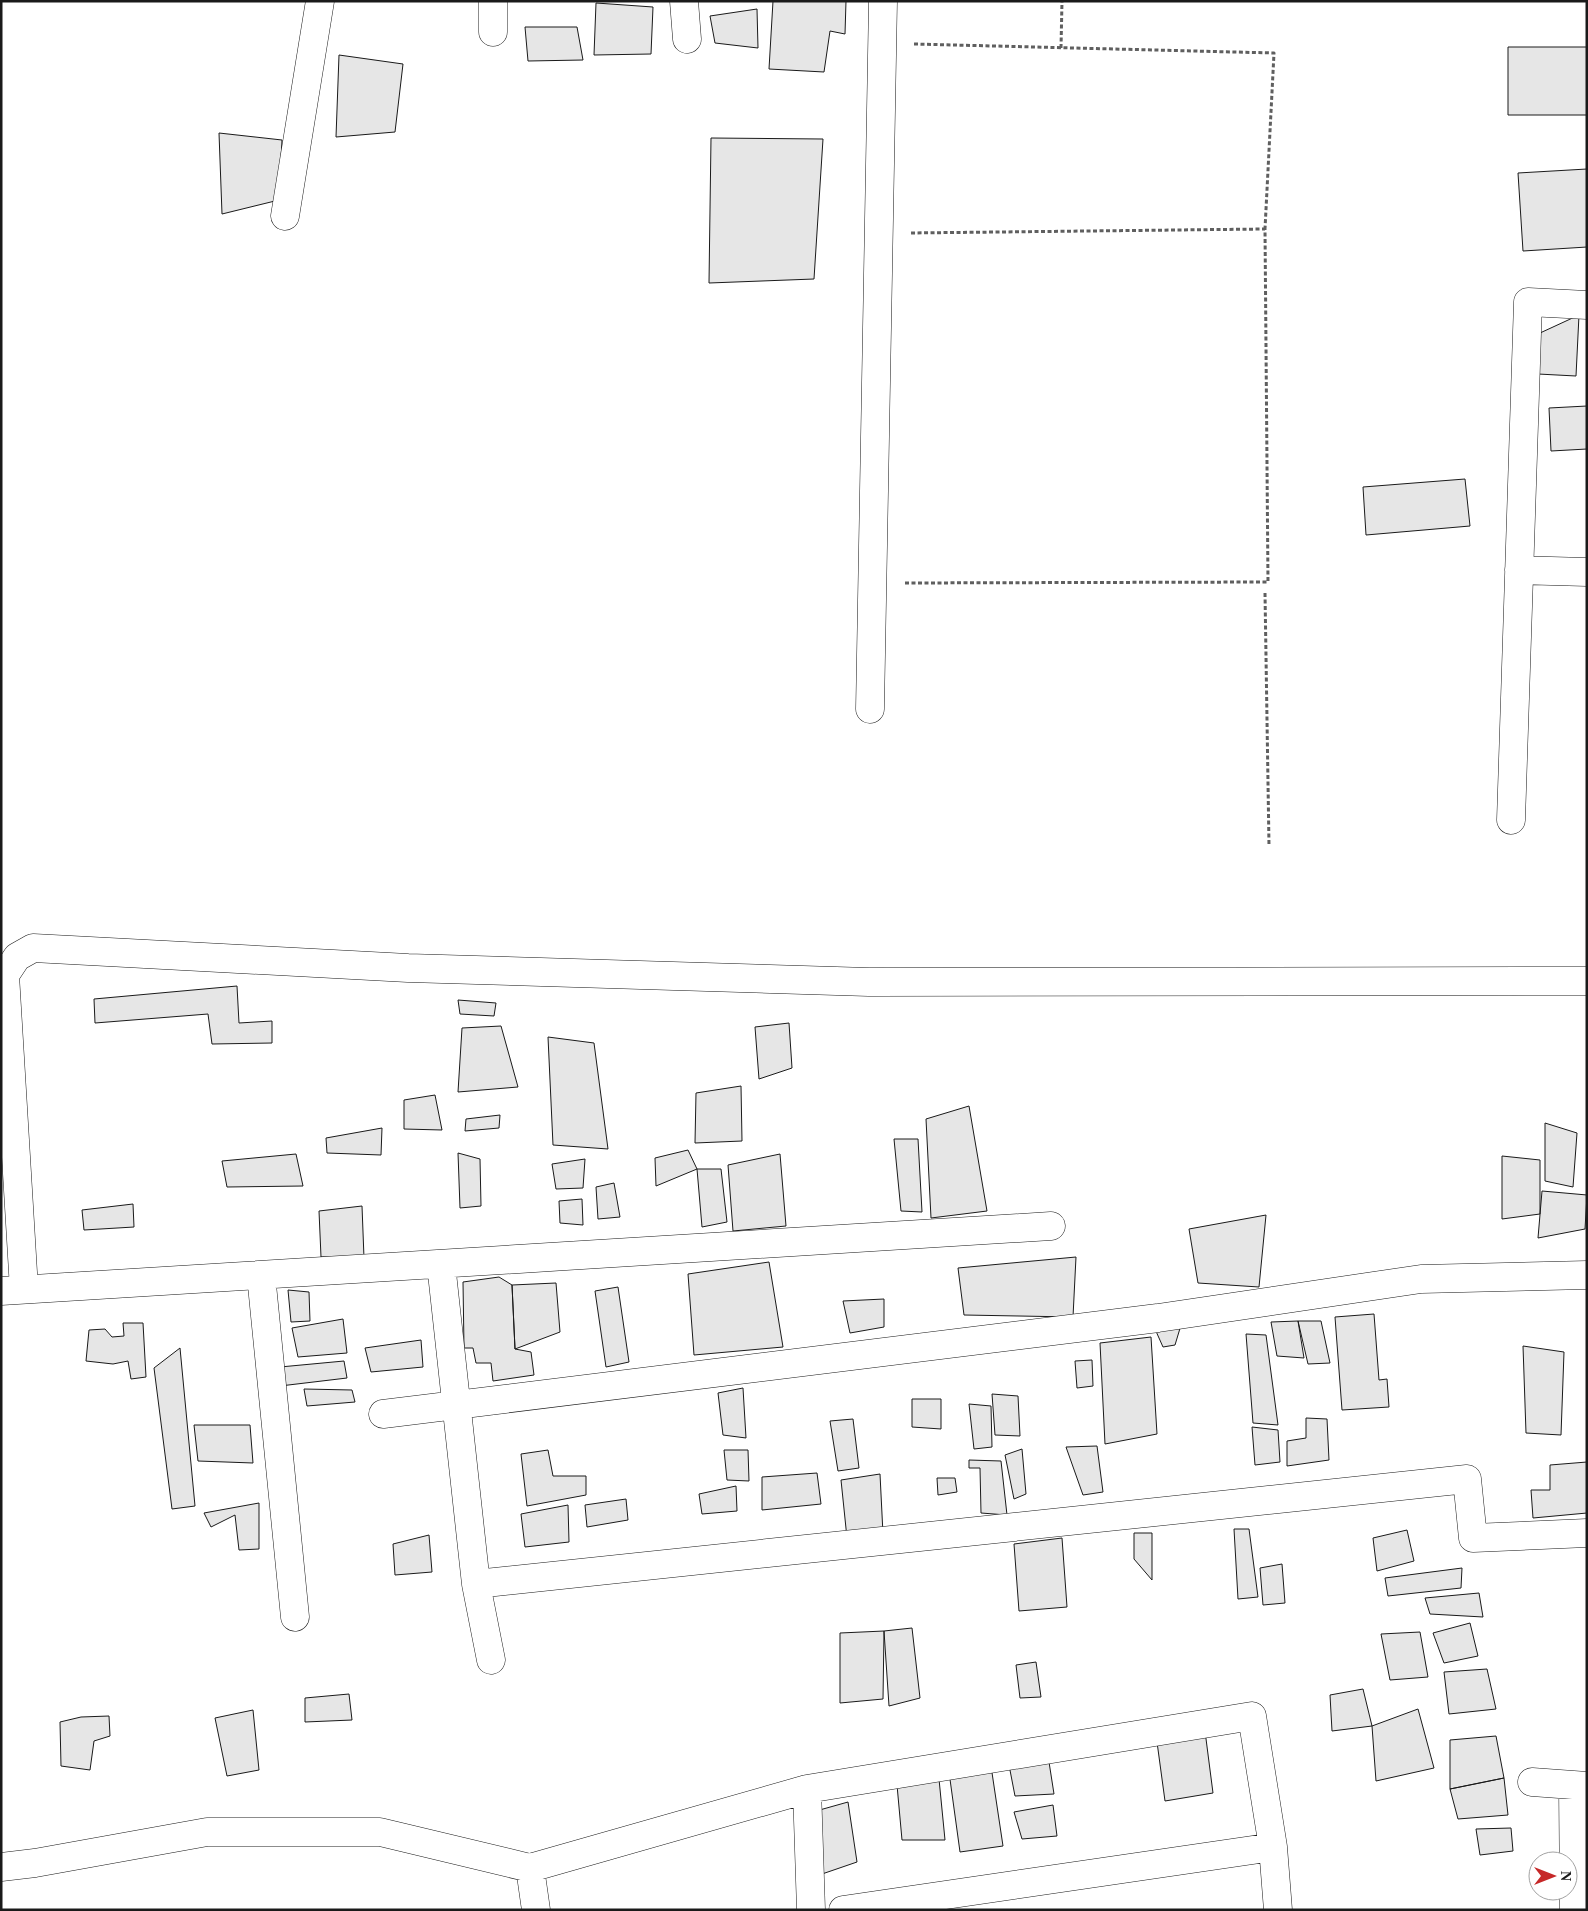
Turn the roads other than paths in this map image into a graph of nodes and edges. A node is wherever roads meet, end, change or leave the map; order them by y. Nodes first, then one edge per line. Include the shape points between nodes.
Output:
1 (320, 1) edge
2 (493, 1) edge
3 (684, 1) edge
4 (883, 1) edge
5 (493, 32) dead end
6 (687, 39) dead end
7 (285, 216) dead end
8 (1587, 305) edge
9 (1519, 570) junction
10 (1587, 572) edge
11 (870, 709) dead end
12 (1511, 820) dead end
13 (1587, 981) edge
14 (1051, 1226) dead end
15 (441, 1264) junction
16 (261, 1274) junction
17 (1587, 1275) edge
18 (13, 1290) edge
19 (457, 1404) junction
20 (383, 1414) dead end
21 (1587, 1533) edge
22 (476, 1584) junction
23 (295, 1617) dead end
24 (491, 1660) dead end
25 (1532, 1782) dead end
26 (1580, 1786) edge
27 (807, 1789) junction
28 (1273, 1847) junction
29 (1, 1866) edge
30 (530, 1868) junction
31 (536, 1910) edge
32 (811, 1910) edge
33 (843, 1910) edge
34 (1278, 1910) edge
35 (1574, 1910) edge

1 - 7 street
2 - 5 street
3 - 6 street
4 - 11 street
8 - 9 street via 1528,302
9 - 10 street
9 - 12 street
13 - 18 street via 869,982 408,968 33,948 17,957 5,975
14 - 15 street
15 - 16 street
15 - 19 street
16 - 18 street
16 - 23 street
17 - 19 street via 1420,1279 1158,1318
19 - 20 street
19 - 22 street
21 - 22 street via 1473,1538 1467,1479
22 - 24 street
25 - 26 street
26 - 35 street
27 - 28 street via 1252,1716
27 - 30 street
27 - 32 street
28 - 33 street
28 - 34 street
29 - 30 street via 35,1863 207,1832 380,1832
30 - 31 street

